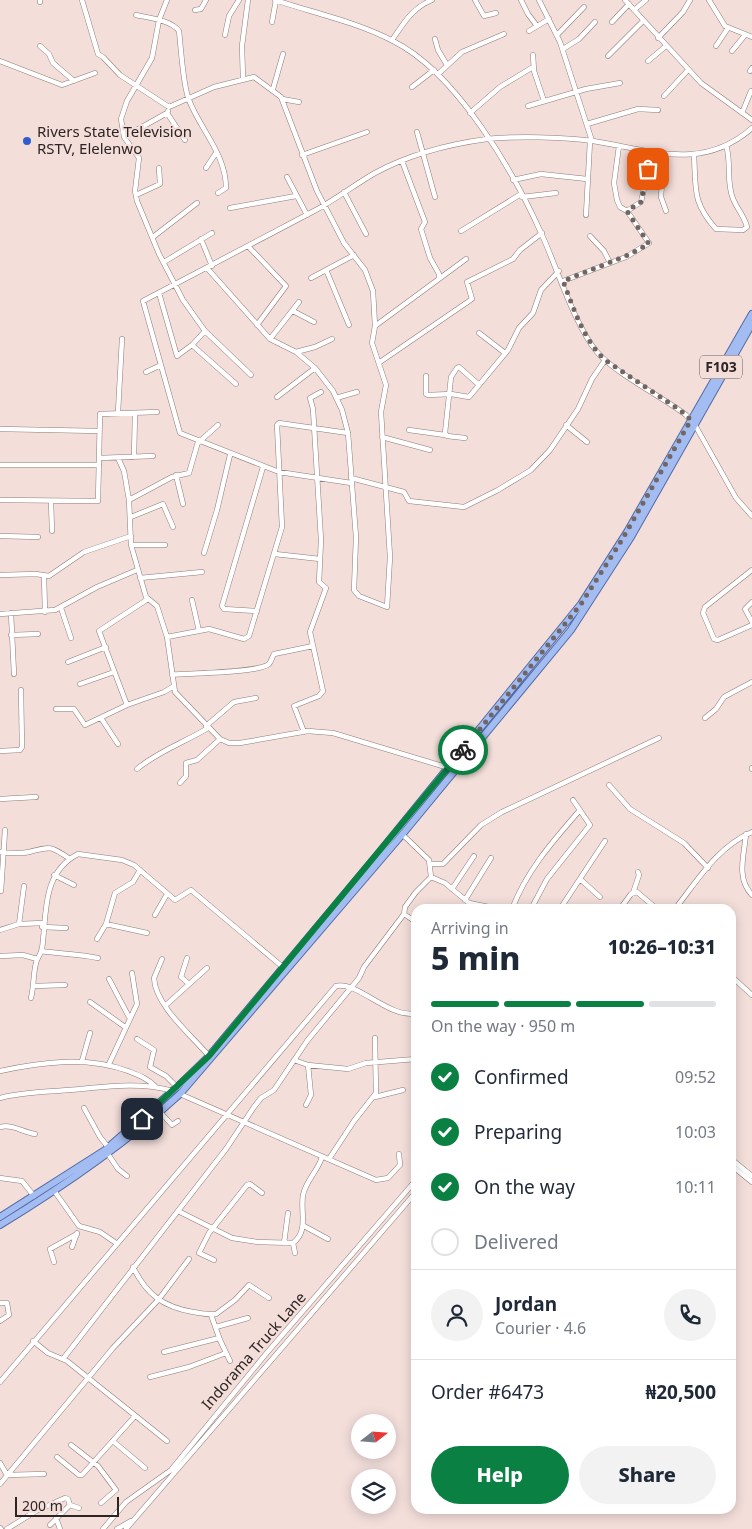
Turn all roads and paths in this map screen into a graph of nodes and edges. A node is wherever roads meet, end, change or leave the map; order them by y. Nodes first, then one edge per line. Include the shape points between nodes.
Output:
1 (82, 0) edge
2 (167, 0) edge
3 (206, 0) edge
4 (239, 0) edge
5 (248, 0) edge
6 (276, 0) edge
7 (432, 0) edge
8 (475, 0) edge
9 (521, 0) edge
10 (540, 0) edge
11 (646, 0) edge
12 (690, 0) edge
13 (709, 0) edge
14 (627, 2) edge
15 (584, 7) dead end
16 (195, 10) dead end
17 (634, 10) junction
18 (496, 13) dead end
19 (136, 15) dead end
20 (548, 19) junction
21 (159, 20) junction
22 (643, 20) junction
23 (272, 22) dead end
24 (595, 22) dead end
25 (612, 22) dead end
26 (537, 26) junction
27 (728, 28) junction
28 (529, 30) dead end
29 (504, 34) dead end
30 (225, 35) dead end
31 (557, 35) junction
32 (745, 35) junction
33 (752, 37) edge
34 (658, 38) junction
35 (435, 39) dead end
36 (392, 40) junction
37 (40, 46) dead end
38 (666, 46) junction
39 (716, 46) dead end
40 (563, 49) junction
41 (732, 51) dead end
42 (283, 54) dead end
43 (533, 55) dead end
44 (608, 56) dead end
45 (0, 61) edge
46 (648, 61) dead end
47 (447, 65) junction
48 (533, 66) junction
49 (434, 70) junction
50 (688, 70) junction
51 (95, 72) dead end
52 (438, 74) junction
53 (243, 79) junction
54 (74, 82) junction
55 (620, 83) dead end
56 (135, 85) junction
57 (412, 88) dead end
58 (272, 89) junction
59 (576, 92) junction
60 (751, 92) edge
61 (664, 96) dead end
62 (282, 99) junction
63 (188, 100) junction
64 (544, 101) junction
65 (299, 102) dead end
66 (528, 106) dead end
67 (169, 107) junction
68 (658, 110) dead end
69 (167, 113) junction
70 (470, 113) junction
71 (742, 113) junction
72 (752, 120) edge
73 (587, 124) junction
74 (752, 128) edge
75 (367, 132) dead end
76 (417, 132) dead end
77 (124, 137) junction
78 (489, 139) junction
79 (184, 140) dead end
80 (591, 141) junction
81 (726, 145) junction
82 (620, 146) junction
83 (216, 152) junction
84 (652, 152) junction
85 (302, 154) junction
86 (424, 154) junction
87 (664, 154) junction
88 (694, 155) junction
89 (402, 161) junction
90 (159, 168) dead end
91 (206, 168) dead end
92 (287, 178) dead end
93 (587, 179) junction
94 (513, 180) junction
95 (344, 192) junction
96 (556, 193) dead end
97 (218, 194) dead end
98 (136, 195) junction
99 (522, 195) junction
100 (296, 196) junction
101 (435, 197) dead end
102 (197, 203) dead end
103 (324, 206) junction
104 (230, 208) dead end
105 (627, 211) junction
106 (666, 211) dead end
107 (586, 214) dead end
108 (307, 215) junction
109 (461, 231) dead end
110 (212, 233) dead end
111 (366, 234) dead end
112 (542, 234) junction
113 (590, 236) dead end
114 (153, 237) junction
115 (201, 239) junction
116 (248, 246) junction
117 (354, 256) junction
118 (466, 259) dead end
119 (164, 262) junction
120 (610, 263) junction
121 (210, 267) junction
122 (558, 271) junction
123 (327, 272) junction
124 (311, 278) dead end
125 (439, 278) junction
126 (563, 281) junction
127 (175, 284) junction
128 (158, 293) junction
129 (299, 302) dead end
130 (293, 311) junction
131 (752, 314) edge
132 (314, 322) dead end
133 (257, 324) junction
134 (752, 324) edge
135 (349, 325) dead end
136 (375, 326) junction
137 (205, 331) junction
138 (479, 333) dead end
139 (332, 338) dead end
140 (122, 339) dead end
141 (270, 339) junction
142 (192, 345) junction
143 (296, 352) junction
144 (505, 353) junction
145 (605, 360) junction
146 (380, 362) junction
147 (161, 365) junction
148 (315, 368) junction
149 (146, 372) dead end
150 (251, 375) dead end
151 (426, 376) dead end
152 (236, 384) dead end
153 (478, 384) junction
154 (321, 392) dead end
155 (357, 392) dead end
156 (451, 394) junction
157 (277, 397) dead end
158 (310, 398) junction
159 (336, 398) junction
160 (304, 401) dead end
161 (118, 412) junction
162 (157, 412) dead end
163 (135, 413) junction
164 (693, 423) junction
165 (218, 425) dead end
166 (566, 425) junction
167 (313, 427) junction
168 (0, 429) edge
169 (409, 430) dead end
170 (99, 431) junction
171 (348, 433) junction
172 (445, 435) junction
173 (382, 437) junction
174 (465, 438) dead end
175 (199, 442) junction
176 (586, 442) dead end
177 (430, 450) dead end
178 (230, 454) junction
179 (153, 456) dead end
180 (134, 457) junction
181 (99, 458) junction
182 (118, 458) junction
183 (0, 465) edge
184 (99, 465) junction
185 (263, 467) junction
186 (279, 472) junction
187 (176, 475) junction
188 (316, 478) junction
189 (351, 480) junction
190 (386, 487) junction
191 (0, 500) edge
192 (129, 500) junction
193 (51, 501) junction
194 (183, 504) dead end
195 (751, 513) edge
196 (131, 517) junction
197 (173, 527) dead end
198 (52, 532) dead end
199 (0, 536) edge
200 (131, 536) junction
201 (38, 537) dead end
202 (131, 545) junction
203 (165, 546) dead end
204 (204, 553) dead end
205 (276, 554) junction
206 (320, 559) junction
207 (137, 570) junction
208 (752, 570) edge
209 (202, 572) dead end
210 (0, 574) edge
211 (44, 576) junction
212 (140, 578) junction
213 (148, 599) junction
214 (192, 600) dead end
215 (752, 602) edge
216 (61, 608) junction
217 (257, 611) junction
218 (45, 612) junction
219 (11, 613) junction
220 (0, 614) edge
221 (752, 624) edge
222 (200, 631) junction
223 (38, 634) dead end
224 (12, 635) junction
225 (168, 637) junction
226 (71, 638) dead end
227 (314, 646) junction
228 (106, 647) junction
229 (68, 662) dead end
230 (114, 672) junction
231 (14, 674) dead end
232 (172, 674) junction
233 (752, 682) edge
234 (80, 684) dead end
235 (174, 686) junction
236 (21, 690) dead end
237 (256, 698) dead end
238 (127, 704) junction
239 (56, 709) dead end
240 (101, 718) junction
241 (705, 718) dead end
242 (207, 727) junction
243 (304, 732) junction
244 (659, 738) dead end
245 (220, 739) junction
246 (118, 744) dead end
247 (0, 750) edge
248 (449, 768) junction
249 (137, 769) dead end
250 (180, 783) dead end
251 (609, 785) dead end
252 (36, 797) dead end
253 (0, 799) edge
254 (573, 800) dead end
255 (580, 810) junction
256 (5, 830) dead end
257 (752, 832) edge
258 (746, 834) junction
259 (403, 835) junction
260 (605, 841) dead end
261 (2, 852) edge
262 (474, 856) dead end
263 (491, 858) dead end
264 (70, 860) junction
265 (431, 864) junction
266 (708, 868) junction
267 (140, 870) junction
268 (638, 872) dead end
269 (54, 875) junction
270 (431, 877) junction
271 (580, 879) junction
272 (74, 885) dead end
273 (24, 886) dead end
274 (452, 889) junction
275 (1, 891) edge
276 (633, 893) junction
277 (167, 894) junction
278 (752, 895) edge
279 (600, 897) dead end
280 (467, 901) junction
281 (479, 904) edge
282 (514, 904) edge
283 (534, 904) edge
284 (563, 904) edge
285 (624, 904) edge
286 (652, 904) edge
287 (678, 904) edge
288 (404, 914) junction
289 (155, 915) dead end
290 (411, 919) edge
291 (19, 924) junction
292 (106, 924) junction
293 (43, 925) junction
294 (66, 928) dead end
295 (0, 930) edge
296 (147, 933) dead end
297 (97, 939) dead end
298 (42, 951) junction
299 (0, 956) edge
300 (98, 958) dead end
301 (187, 958) dead end
302 (37, 959) junction
303 (162, 959) dead end
304 (207, 968) dead end
305 (285, 969) junction
306 (132, 973) dead end
307 (109, 979) dead end
308 (736, 981) edge
309 (189, 984) junction
310 (65, 985) dead end
311 (34, 986) junction
312 (350, 988) junction
313 (752, 995) edge
314 (32, 998) dead end
315 (90, 1002) dead end
316 (166, 1006) junction
317 (411, 1013) edge
318 (129, 1018) junction
319 (125, 1027) junction
320 (90, 1033) dead end
321 (375, 1038) dead end
322 (138, 1039) dead end
323 (209, 1056) junction
324 (411, 1059) edge
325 (294, 1060) junction
326 (82, 1062) junction
327 (377, 1062) junction
328 (109, 1064) junction
329 (308, 1065) junction
330 (0, 1070) edge
331 (156, 1086) junction
332 (403, 1090) dead end
333 (177, 1091) junction
334 (375, 1097) junction
335 (0, 1098) edge
336 (306, 1105) dead end
337 (84, 1108) dead end
338 (160, 1112) junction
339 (227, 1116) junction
340 (178, 1121) dead end
341 (244, 1121) junction
342 (0, 1128) edge
343 (35, 1134) dead end
344 (108, 1150) junction
345 (399, 1154) dead end
346 (322, 1156) junction
347 (329, 1159) junction
348 (736, 1163) edge
349 (736, 1169) edge
350 (128, 1176) dead end
351 (752, 1176) edge
352 (0, 1178) edge
353 (752, 1182) edge
354 (411, 1186) edge
355 (55, 1192) junction
356 (262, 1193) dead end
357 (34, 1196) junction
358 (411, 1198) edge
359 (178, 1212) junction
360 (288, 1213) dead end
361 (0, 1218) edge
362 (0, 1225) edge
363 (79, 1226) junction
364 (304, 1226) junction
365 (214, 1228) junction
366 (77, 1234) junction
367 (328, 1239) dead end
368 (284, 1242) junction
369 (293, 1243) junction
370 (116, 1244) junction
371 (72, 1247) dead end
372 (295, 1253) dead end
373 (190, 1259) dead end
374 (214, 1260) dead end
375 (54, 1262) dead end
376 (133, 1267) junction
377 (269, 1298) dead end
378 (159, 1299) junction
379 (0, 1303) edge
380 (212, 1315) junction
381 (248, 1318) dead end
382 (0, 1321) edge
383 (216, 1327) junction
384 (219, 1338) junction
385 (33, 1341) junction
386 (164, 1352) dead end
387 (226, 1353) junction
388 (63, 1359) junction
389 (230, 1361) dead end
390 (150, 1377) dead end
391 (89, 1379) junction
392 (0, 1382) edge
393 (135, 1416) junction
394 (166, 1441) dead end
395 (114, 1442) junction
396 (71, 1445) dead end
397 (57, 1457) dead end
398 (180, 1457) junction
399 (0, 1463) edge
400 (183, 1463) junction
401 (93, 1465) junction
402 (145, 1468) dead end
403 (44, 1474) dead end
404 (7, 1475) junction
405 (0, 1484) edge
406 (101, 1504) dead end
407 (70, 1506) junction
408 (79, 1508) dead end
409 (56, 1518) junction
410 (134, 1520) junction
411 (50, 1525) dead end
412 (7, 1529) edge
413 (60, 1529) edge
414 (103, 1529) edge
415 (117, 1529) edge
416 (126, 1529) edge

1 - 56 street via 96,52
2 - 21 street
3 - 16 street via 201,9
4 - 30 street via 229,16
5 - 53 street via 243,38
6 - 23 street
6 - 36 street
7 - 36 street via 407,18
8 - 18 street via 484,16
9 - 26 street
10 - 20 street
11 - 17 street
12 - 34 street
13 - 27 street
14 - 17 street
14 - 25 street
15 - 31 street
17 - 22 street
19 - 21 street
20 - 26 street
20 - 31 street
21 - 56 street via 154,52
21 - 63 street via 179,31
22 - 34 street
22 - 44 street
24 - 40 street via 579,39
26 - 28 street
27 - 32 street
27 - 39 street
29 - 47 street via 462,52
31 - 40 street
32 - 33 street
32 - 41 street
34 - 38 street
35 - 47 street
36 - 49 street via 419,56
37 - 54 street via 52,63
38 - 46 street
38 - 50 street
40 - 59 street
42 - 58 street
43 - 48 street
45 - 54 street via 62,85
47 - 52 street
48 - 64 street
48 - 70 street via 500,87
49 - 52 street
49 - 57 street
50 - 61 street
50 - 71 street
51 - 54 street
52 - 70 street
53 - 58 street via 258,77
53 - 63 street via 214,87
55 - 59 street
56 - 67 street
56 - 77 street via 121,119
58 - 62 street
59 - 64 street
59 - 73 street
60 - 71 street
62 - 65 street
62 - 85 street
63 - 67 street
63 - 83 street
64 - 66 street
67 - 69 street
68 - 73 street via 638,108
69 - 77 street
69 - 79 street
70 - 78 street
71 - 72 street
73 - 80 street
74 - 81 street
75 - 85 street
76 - 86 street
77 - 98 street via 139,158
78 - 80 street
78 - 86 street
78 - 94 street
80 - 82 street
80 - 93 street
81 - 88 street
81 - 88 street via 730,191 747,227 743,230 718,230 704,215 697,203
82 - 84 street
82 - 105 street via 615,191 620,207
83 - 91 street
83 - 97 street via 226,181 225,189
84 - 87 street
84 - 105 street via 641,202
85 - 103 street
86 - 89 street
86 - 101 street
87 - 88 street
87 - 106 street via 661,197
89 - 95 street
89 - 125 street via 425,222 421,229
90 - 98 street via 160,184
92 - 100 street
93 - 94 street via 541,174
93 - 107 street
94 - 99 street
95 - 103 street
95 - 111 street
96 - 99 street
98 - 114 street
99 - 109 street
99 - 112 street
100 - 104 street
100 - 108 street
102 - 114 street
103 - 108 street
103 - 117 street
105 - 120 street via 649,243
108 - 116 street
110 - 115 street
112 - 122 street
112 - 146 street via 520,250 513,260 467,282 472,299
113 - 120 street
114 - 119 street
115 - 119 street
115 - 121 street
116 - 121 street
116 - 133 street via 286,286
117 - 123 street
117 - 136 street via 365,270 373,291
118 - 125 street
119 - 127 street
120 - 126 street
121 - 127 street
121 - 133 street
122 - 126 street
122 - 144 street via 543,287 533,313 519,328
123 - 124 street
123 - 135 street
125 - 136 street
126 - 145 street via 586,335
127 - 128 street
127 - 137 street
128 - 142 street via 177,356
128 - 147 street via 143,302
129 - 130 street
130 - 132 street
130 - 141 street
131 - 164 main road, F103
133 - 141 street
134 - 164 main road, F103
136 - 146 street via 372,343
137 - 142 street
137 - 150 street
138 - 144 street
139 - 143 street
140 - 161 street
141 - 143 street
142 - 152 street
143 - 148 street
144 - 153 street
145 - 164 street via 680,410
145 - 166 street
146 - 173 street via 386,385 381,412
147 - 149 street
147 - 175 street via 179,431
148 - 157 street
148 - 159 street
151 - 156 street via 426,394
153 - 156 street via 468,397
153 - 156 street via 457,368 452,377
154 - 158 street
155 - 159 street
156 - 172 street
158 - 160 street
158 - 167 street
159 - 171 street
161 - 163 street
161 - 170 street via 101,413
162 - 163 street
163 - 180 street
164 - 195 street via 736,498
164 - 248 main road, F103 via 581,604
164 - 259 main road, F103 via 632,537 577,622
165 - 175 street
166 - 176 street
166 - 190 street via 538,465 470,505 453,507 409,501 404,492
167 - 171 street
167 - 186 street via 277,423
167 - 188 street
168 - 170 street
169 - 172 street
170 - 181 street
171 - 189 street
172 - 174 street
173 - 177 street
173 - 190 street
175 - 178 street
175 - 187 street via 188,473
178 - 185 street
178 - 204 street
179 - 180 street
180 - 182 street
181 - 182 street
181 - 184 street
182 - 192 street via 124,471
183 - 184 street
184 - 193 street via 98,501
185 - 186 street
185 - 217 street via 222,606 224,609
186 - 188 street
186 - 205 street via 283,523
187 - 192 street
187 - 194 street
188 - 189 street
188 - 206 street
189 - 190 street
189 - 190 street via 356,537 354,590 359,596 387,607 390,557
191 - 193 street
192 - 196 street
193 - 198 street
196 - 197 street via 163,504
196 - 200 street
199 - 201 street
200 - 202 street
200 - 211 street via 85,551 55,573
202 - 203 street
202 - 207 street
205 - 206 street
205 - 217 street
206 - 227 street via 319,582 326,588 311,630
207 - 212 street
207 - 216 street via 97,587
208 - 221 street via 705,607 703,613 714,640
209 - 212 street
210 - 211 street
211 - 218 street
212 - 213 street
213 - 225 street via 158,606
213 - 228 street via 100,630
214 - 222 street
215 - 221 street via 745,609
216 - 218 street
216 - 226 street
217 - 222 street via 247,638 213,629
218 - 219 street
219 - 220 street
219 - 224 street
222 - 225 street
223 - 224 street
224 - 231 street
225 - 232 street
227 - 232 street via 274,654 266,666 236,672
227 - 243 street via 323,691 319,696 294,706
228 - 229 street
228 - 230 street
230 - 234 street
230 - 238 street
232 - 235 street
233 - 241 street via 724,697
235 - 238 street
235 - 242 street via 178,698
236 - 247 street via 22,747 20,750
237 - 242 street via 234,702
238 - 240 street
239 - 240 street via 74,709 85,725
240 - 246 street
242 - 245 street
242 - 249 street via 177,746 153,756
243 - 245 street via 240,743
243 - 248 street via 344,735
244 - 265 street via 502,812 481,824 443,864
245 - 250 street via 197,760 186,763 186,776
248 - 305 main road, F103
251 - 266 street via 630,809 678,838
252 - 253 street
254 - 255 street
255 - 282 street via 531,869
255 - 283 street via 590,825 547,878
256 - 261 street
257 - 258 street
258 - 266 street via 731,842
258 - 278 street via 741,877
259 - 265 street
259 - 305 main road, F103
260 - 271 street
261 - 264 street via 47,848
261 - 275 street
262 - 274 street
263 - 280 street
264 - 267 street via 79,854 109,858 130,863
264 - 269 street
265 - 270 street via 428,871
266 - 287 street
267 - 277 street
267 - 292 street via 133,882 115,893
268 - 276 street
269 - 272 street
269 - 293 street
270 - 274 street
270 - 288 street via 405,907
271 - 279 street
271 - 284 street
273 - 291 street
274 - 280 street
276 - 285 street
276 - 286 street via 641,894
277 - 289 street
277 - 305 street via 176,900 191,890
280 - 281 street
288 - 290 street
288 - 312 street
291 - 293 street
291 - 295 street
292 - 296 street
292 - 297 street
293 - 294 street
293 - 298 street
298 - 300 street
298 - 302 street
299 - 302 street via 23,955
301 - 309 street via 181,977
302 - 311 street
303 - 316 street via 154,974 154,983
304 - 309 street
305 - 323 main road, F103
305 - 333 main road, F103
306 - 318 street via 138,1002
307 - 318 street
308 - 313 street
309 - 316 street
310 - 311 street
311 - 314 street
312 - 317 street via 398,1012
312 - 325 street
312 - 339 street via 336,986
315 - 319 street
316 - 323 street
318 - 319 street
319 - 328 street
320 - 326 street
321 - 327 street
322 - 333 street via 154,1050 150,1067 166,1076
323 - 333 main road, F103
324 - 327 street
325 - 329 street
325 - 341 street via 274,1090 261,1098
326 - 328 street
326 - 330 street via 46,1063
327 - 329 street via 348,1069
327 - 334 street
328 - 331 street via 145,1078
329 - 336 street via 311,1095
331 - 333 street
331 - 335 street via 108,1086
332 - 334 street
333 - 338 main road, F103
333 - 339 street
333 - 344 main road, F103
334 - 347 street via 354,1121
337 - 344 street
338 - 340 street via 172,1125
338 - 344 main road, F103
339 - 341 street
339 - 370 street
341 - 346 street
341 - 359 street
342 - 343 street via 12,1126
344 - 350 street via 118,1169
344 - 355 main road, F103
344 - 357 main road, F103
345 - 347 street via 400,1164 382,1181
346 - 347 street
346 - 364 street via 303,1196
348 - 351 street
349 - 353 street
352 - 357 street via 22,1181
354 - 398 street, Indorama Truck Lane
355 - 362 main road, F103
355 - 363 street
356 - 365 street via 247,1185
357 - 361 main road, F103
358 - 400 street
359 - 365 street
359 - 376 street
360 - 368 street
363 - 366 street
363 - 370 street via 100,1232
364 - 367 street
364 - 369 street
365 - 368 street via 242,1240
365 - 374 street via 199,1253
366 - 371 street
366 - 375 street via 50,1249
368 - 369 street
369 - 372 street
370 - 385 street
373 - 378 street
376 - 378 street via 145,1286
376 - 388 street
377 - 380 street via 247,1285 226,1308
378 - 380 street via 174,1308
378 - 391 street
379 - 382 street via 7,1303 9,1315
380 - 383 street
381 - 383 street
383 - 384 street
384 - 386 street
384 - 387 street
385 - 388 street via 48,1353
385 - 392 street
387 - 389 street
387 - 390 street
388 - 391 street
391 - 393 street
391 - 404 street
393 - 394 street
393 - 395 street
395 - 401 street
395 - 402 street
396 - 401 street
397 - 401 street via 80,1475
398 - 400 street
398 - 414 street, Indorama Truck Lane via 162,1478 126,1502
399 - 404 street
400 - 410 street
401 - 406 street via 103,1472 116,1490
403 - 404 street
404 - 405 street
407 - 408 street
407 - 409 street
407 - 412 street via 68,1498 65,1498
409 - 411 street
409 - 413 street
410 - 415 street
410 - 416 street

